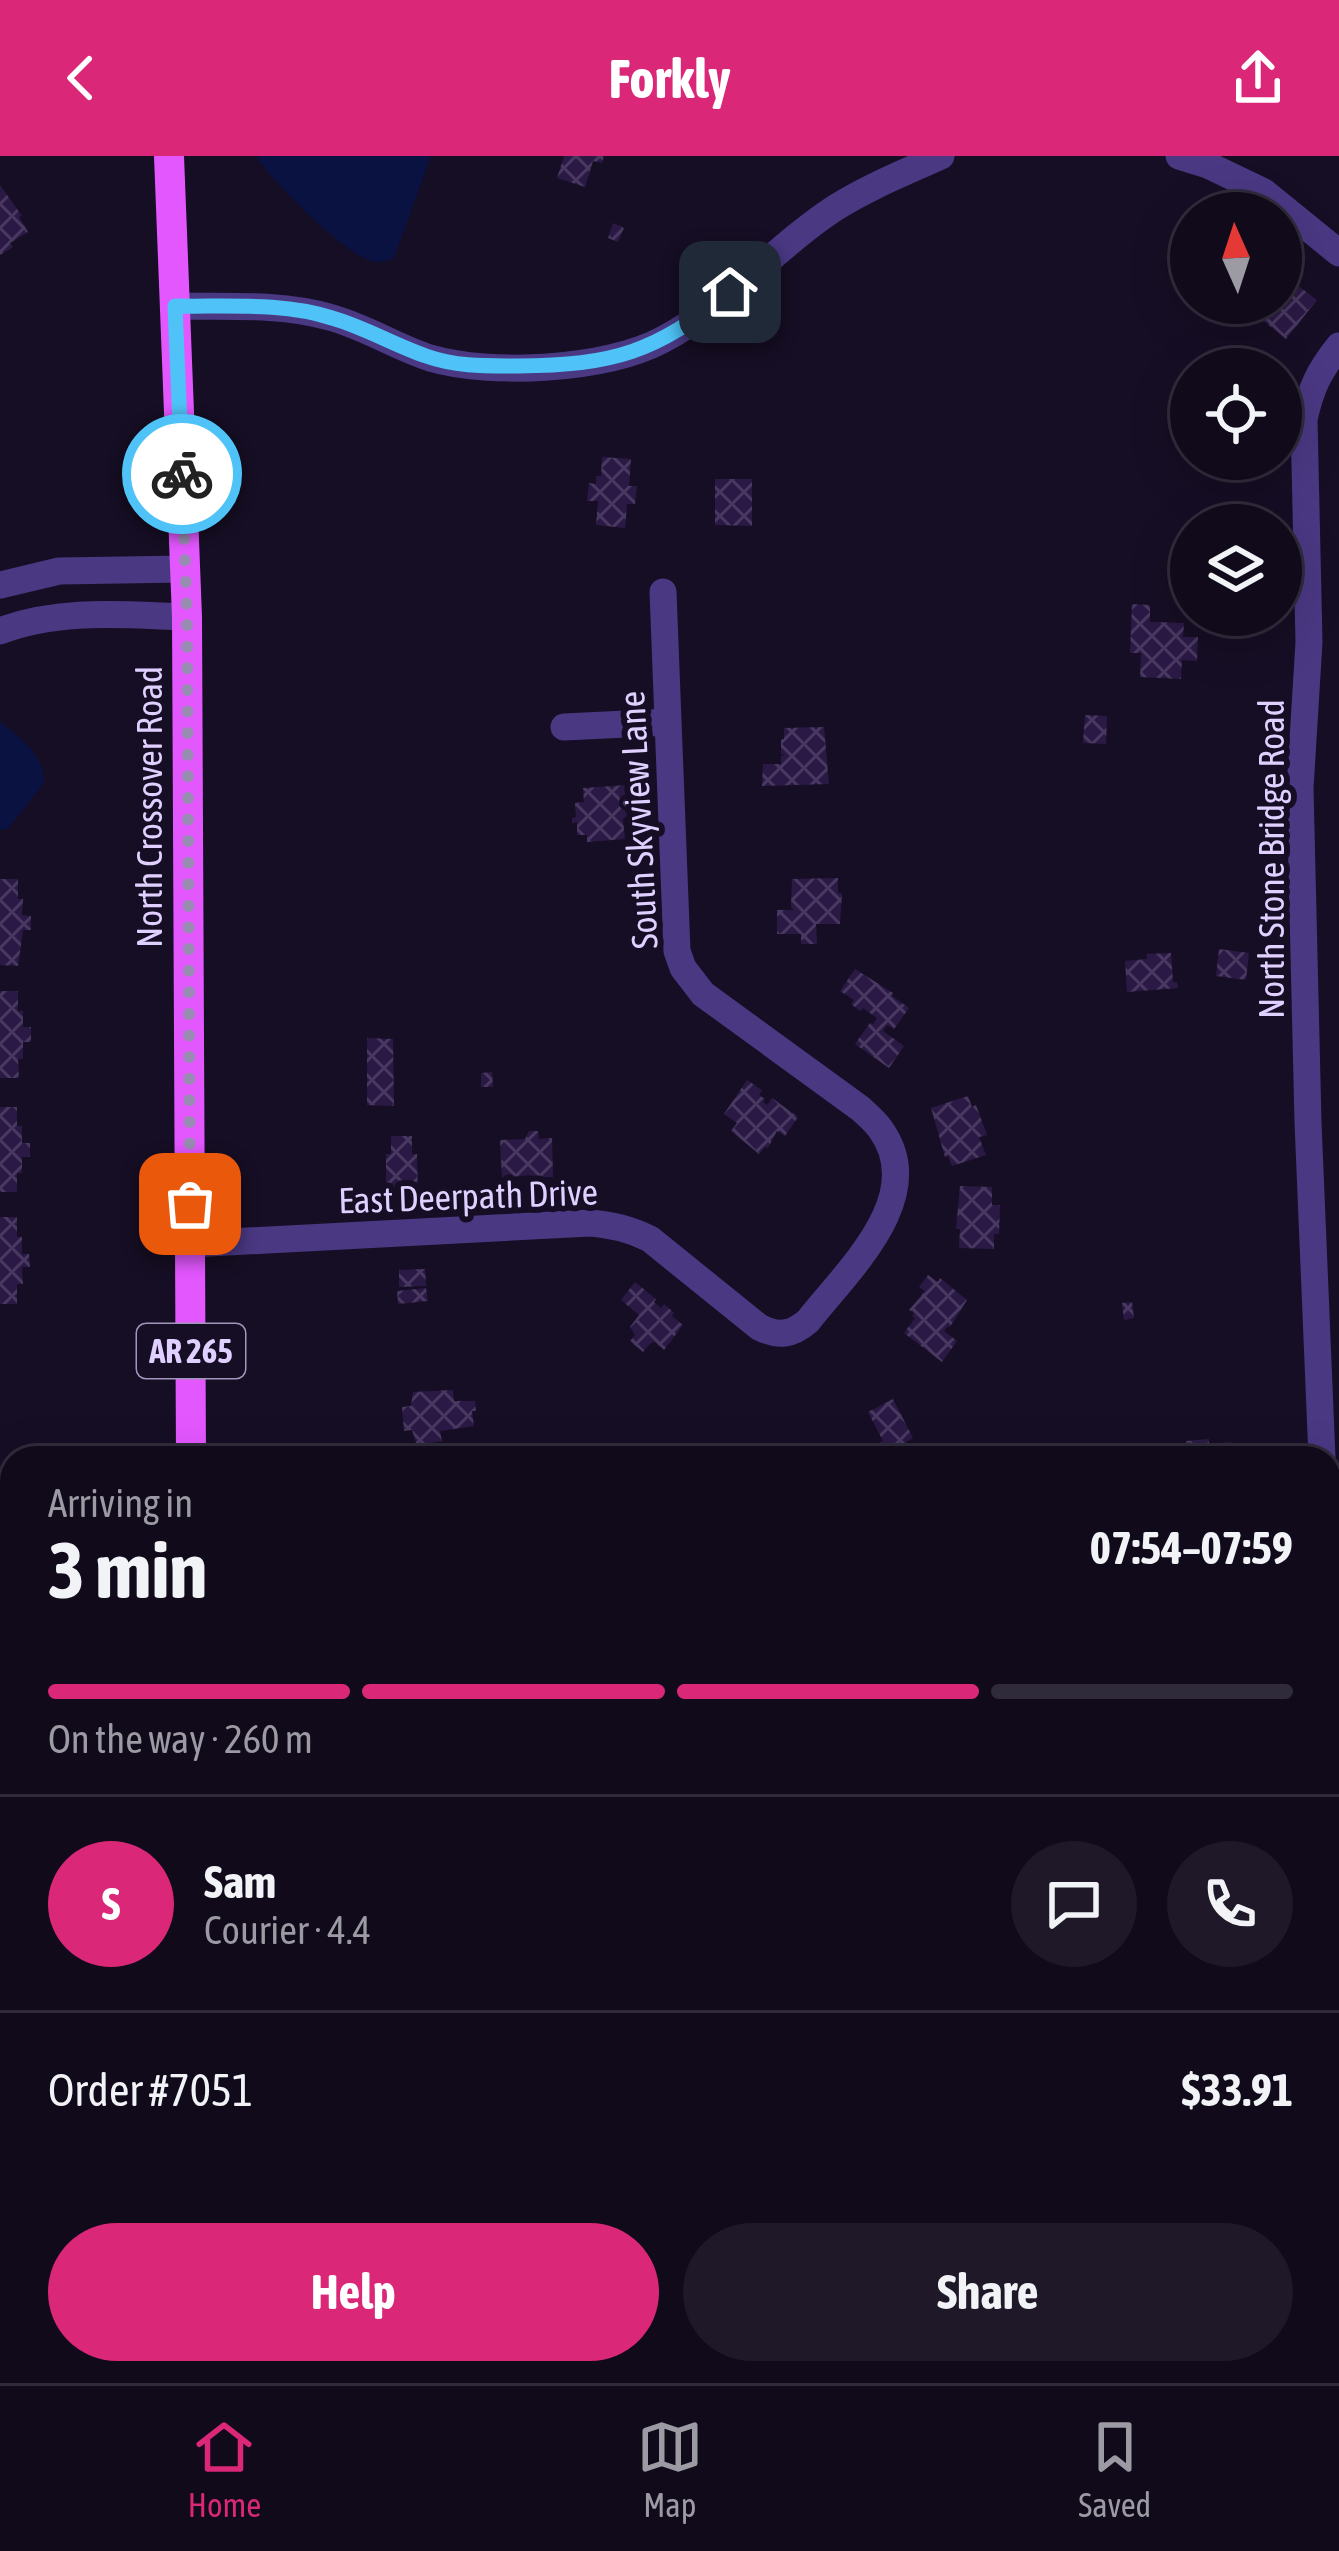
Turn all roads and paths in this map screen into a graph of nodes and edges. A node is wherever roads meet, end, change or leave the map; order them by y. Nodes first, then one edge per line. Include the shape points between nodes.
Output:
1 (170, 156) edge
2 (941, 156) edge
3 (1179, 156) edge
4 (1339, 253) edge
5 (175, 306) junction
6 (1339, 346) edge
7 (185, 569) junction
8 (0, 585) edge
9 (663, 592) dead end
10 (187, 617) junction
11 (0, 631) edge
12 (668, 722) junction
13 (564, 728) dead end
14 (191, 1244) junction
15 (784, 1334) joint
16 (191, 1446) edge
17 (1322, 1446) edge

1 - 5 main road, North Crossover Road / AR 265
2 - 5 street via 834,209 696,320 612,359 471,367 330,317
3 - 4 street via 1264,192
5 - 7 main road, North Crossover Road / AR 265
6 - 17 street, North Stone Bridge Road via 1311,388 1304,419 1309,643 1300,788
7 - 8 street via 59,572
7 - 10 main road, North Crossover Road / AR 265
9 - 12 street, South Skyview Lane
10 - 11 street via 91,614
10 - 14 main road, North Crossover Road / AR 265
12 - 13 street
12 - 15 street, South Skyview Lane via 683,968 703,994 861,1108 895,1160 896,1188 878,1231 808,1322
14 - 15 street, East Deerpath Drive via 611,1225 650,1239 759,1327
14 - 16 main road, North Crossover Road / AR 265

